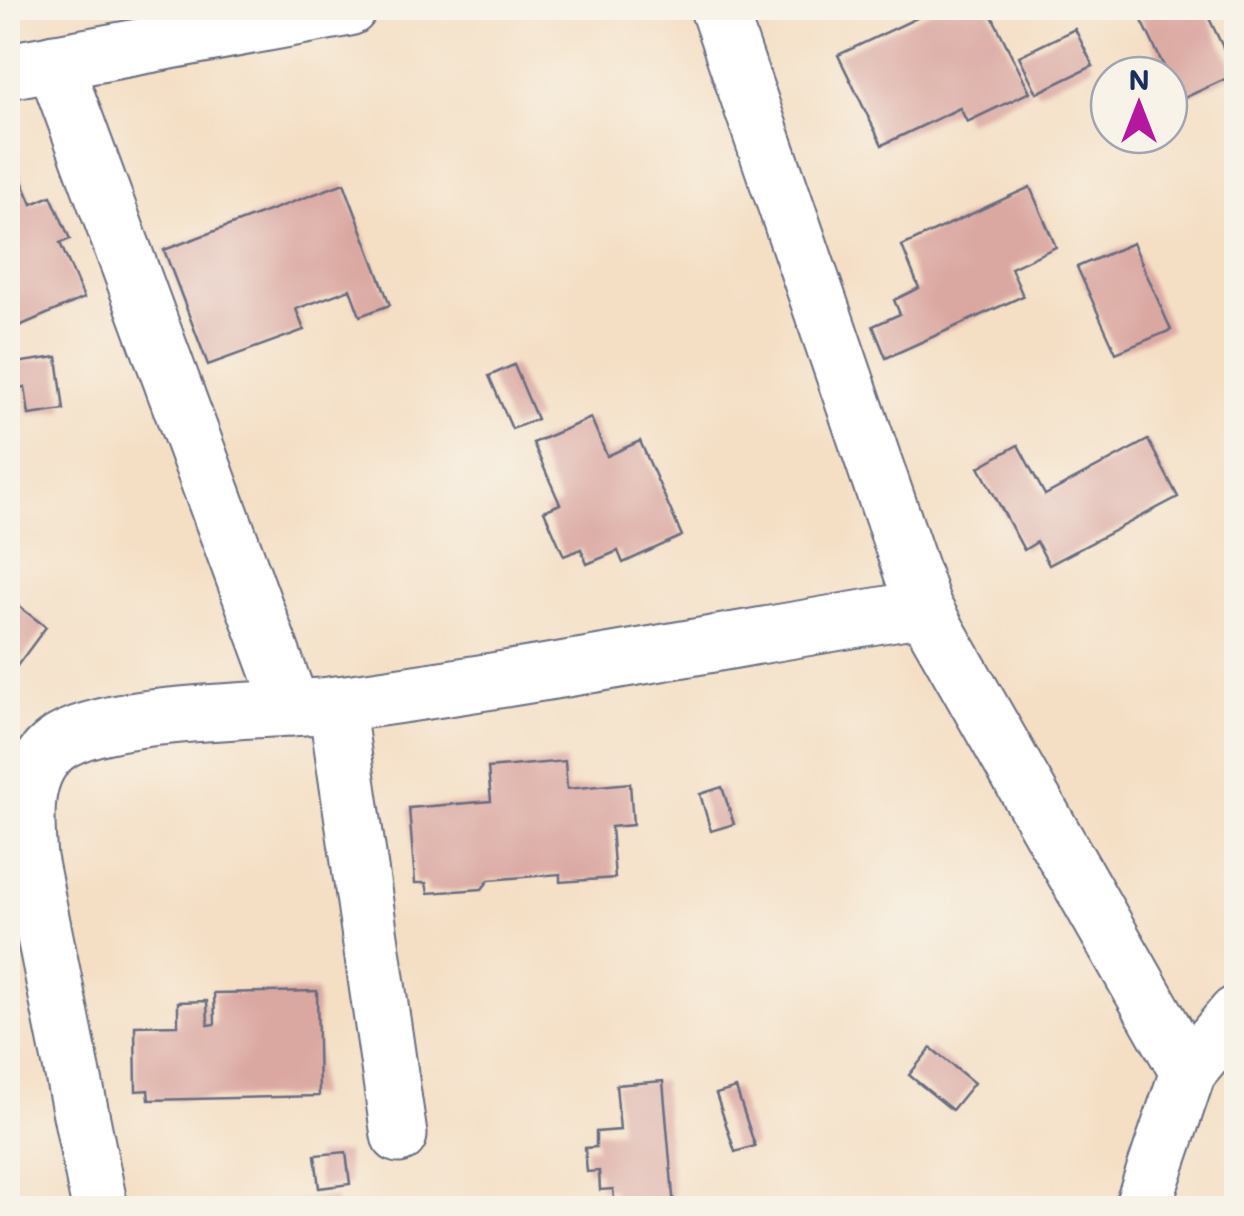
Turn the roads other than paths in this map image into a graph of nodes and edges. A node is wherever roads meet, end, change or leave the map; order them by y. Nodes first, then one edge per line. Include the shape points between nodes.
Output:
1 (349, 8) edge
2 (718, 8) edge
3 (20, 62) edge
4 (924, 608) junction
5 (314, 706) junction
6 (1236, 1014) edge
7 (1188, 1072) junction
8 (400, 1135) dead end
9 (100, 1208) edge
10 (1142, 1208) edge

1 - 3 street
2 - 4 street
3 - 5 street
4 - 5 street
4 - 7 street
5 - 8 street
5 - 9 street via 82,730 52,748 33,776 25,812 29,858
6 - 7 street
7 - 10 street

